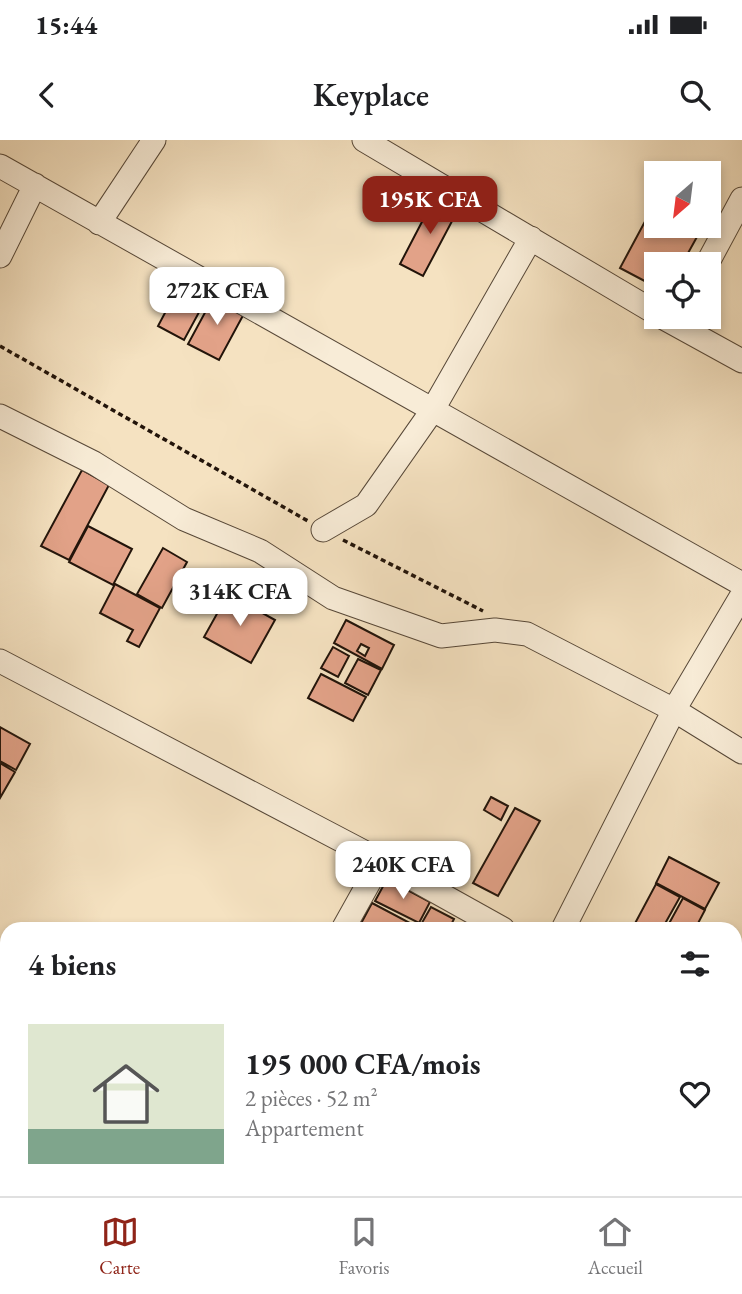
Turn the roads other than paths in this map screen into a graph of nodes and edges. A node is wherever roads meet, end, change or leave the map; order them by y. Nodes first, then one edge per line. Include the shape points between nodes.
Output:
1 (154, 140) edge
2 (378, 143) edge
3 (0, 166) edge
4 (35, 185) junction
5 (742, 199) edge
6 (99, 223) junction
7 (531, 238) junction
8 (713, 252) edge
9 (0, 256) edge
10 (644, 304) edge
11 (686, 329) edge
12 (742, 362) edge
13 (432, 411) junction
14 (0, 416) edge
15 (323, 530) road end
16 (742, 584) edge
17 (742, 595) edge
18 (0, 661) edge
19 (674, 710) junction
20 (742, 752) edge
21 (381, 861) junction
22 (347, 922) edge
23 (490, 922) edge
24 (567, 922) edge

1 - 6 street
2 - 7 street
3 - 4 street
4 - 6 street
4 - 9 street
5 - 8 street
6 - 13 street
7 - 10 street
7 - 13 street
11 - 12 street
13 - 15 street via 366,505
13 - 16 street
14 - 19 street via 94,463 184,519 260,551 333,598 441,636 495,630 527,634
17 - 19 street
18 - 21 street
19 - 20 street
19 - 24 street
21 - 22 street
21 - 23 street

